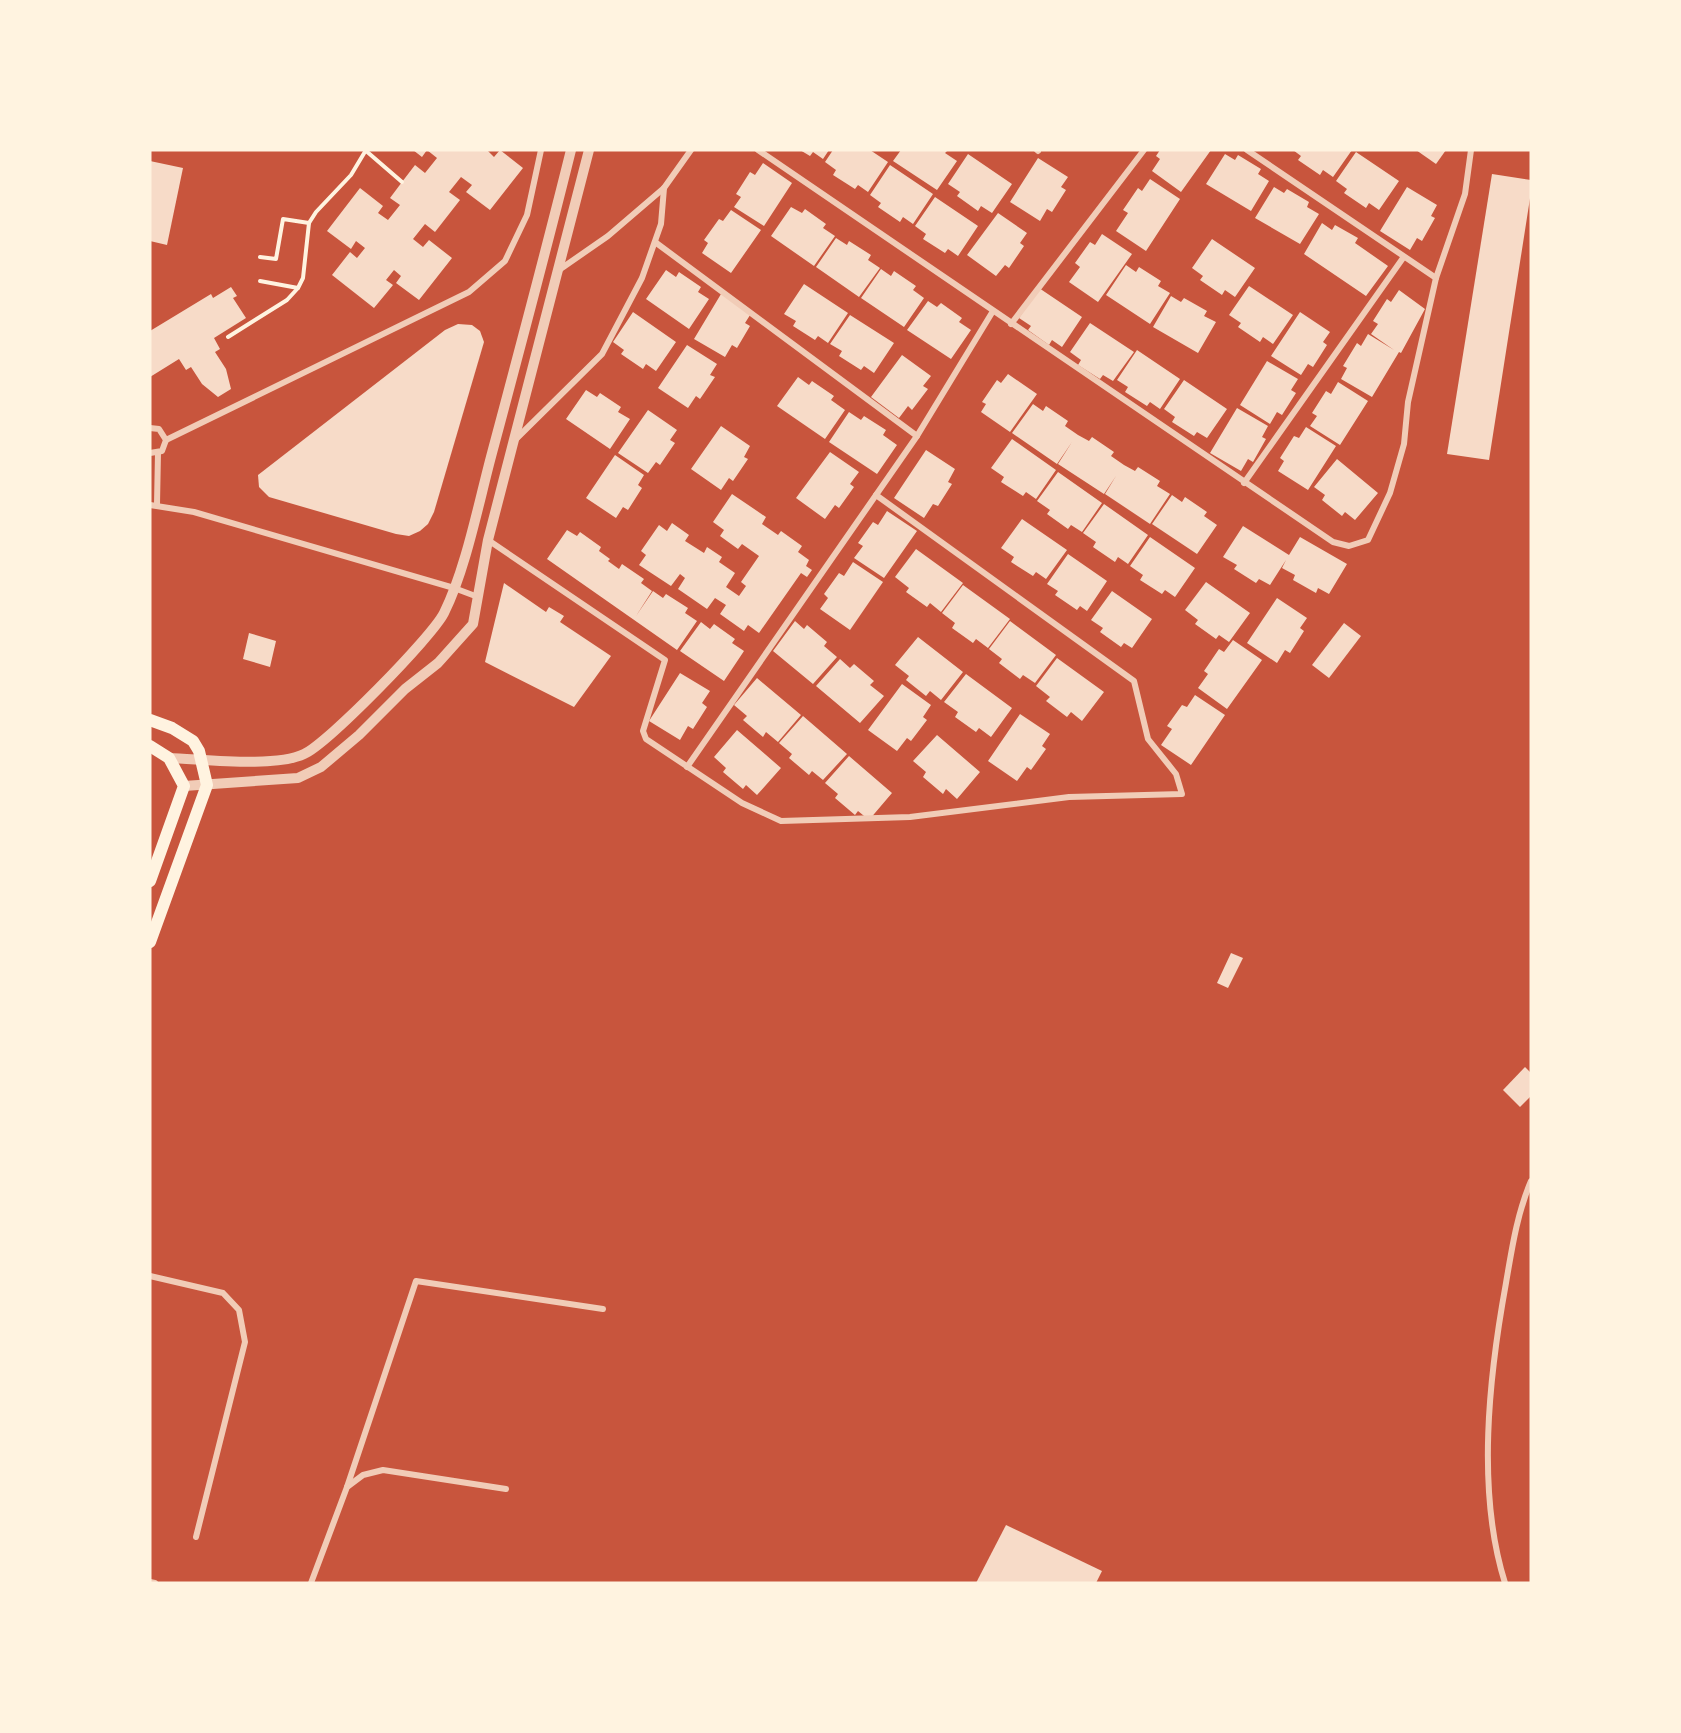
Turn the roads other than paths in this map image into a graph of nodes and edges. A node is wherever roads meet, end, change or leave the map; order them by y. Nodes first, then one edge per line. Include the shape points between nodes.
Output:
1 (540, 150) edge
2 (571, 150) edge
3 (589, 150) edge
4 (692, 150) edge
5 (758, 150) edge
6 (1144, 150) edge
7 (1247, 150) edge
8 (1471, 150) edge
9 (664, 188) junction
10 (655, 242) junction
11 (1403, 258) junction
12 (560, 270) junction
13 (1436, 278) junction
14 (993, 311) junction
15 (1011, 324) junction
16 (150, 428) edge
17 (917, 436) junction
18 (166, 440) junction
19 (514, 441) junction
20 (150, 453) edge
21 (158, 453) junction
22 (1245, 483) junction
23 (876, 495) junction
24 (153, 504) edge
25 (488, 540) junction
26 (454, 588) junction
27 (478, 597) junction
28 (150, 720) edge
29 (150, 746) edge
30 (169, 758) junction
31 (201, 759) junction
32 (687, 767) junction
33 (207, 785) junction
34 (184, 786) junction
35 (150, 881) edge
36 (150, 942) edge
37 (1531, 1181) edge
38 (150, 1276) edge
39 (603, 1309) dead end
40 (347, 1487) junction
41 (506, 1489) dead end
42 (196, 1537) dead end
43 (150, 1582) edge
44 (154, 1583) edge
45 (311, 1583) edge
46 (1505, 1583) edge

1 - 18 street via 527,215 505,261 469,292
2 - 26 street
3 - 12 street
4 - 9 street
5 - 14 street
6 - 15 street
7 - 11 street
8 - 13 street via 1465,194
9 - 10 street via 661,225
9 - 12 street via 608,236
10 - 17 street
10 - 19 street via 642,278 602,354
11 - 13 street
11 - 22 street
12 - 19 street
13 - 22 street via 1408,402 1404,444 1390,493 1368,540 1349,546 1333,542
14 - 15 street
14 - 17 street
15 - 22 street
16 - 18 street via 159,429
17 - 23 street
18 - 21 street
19 - 25 street
20 - 21 street
21 - 24 street
23 - 32 street
23 - 32 street via 1134,681 1148,739 1176,774 1182,794 1069,797 910,817 781,821 742,803
24 - 26 street via 194,512
25 - 27 street
25 - 32 street via 665,660 643,731 646,739
26 - 27 street
26 - 31 street via 443,615 414,648 346,721 305,754 252,761
27 - 33 street via 473,624 463,639 321,767 298,778
28 - 31 main road via 193,741
29 - 30 main road
30 - 31 street
30 - 34 main road
31 - 33 main road
33 - 34 street
33 - 36 main road
34 - 35 main road
37 - 46 street via 1518,1212 1493,1353 1489,1475 1497,1558
38 - 42 street via 223,1293 239,1310 245,1342
39 - 40 street via 416,1281
40 - 41 street via 363,1475 383,1470
40 - 45 street
43 - 44 street

